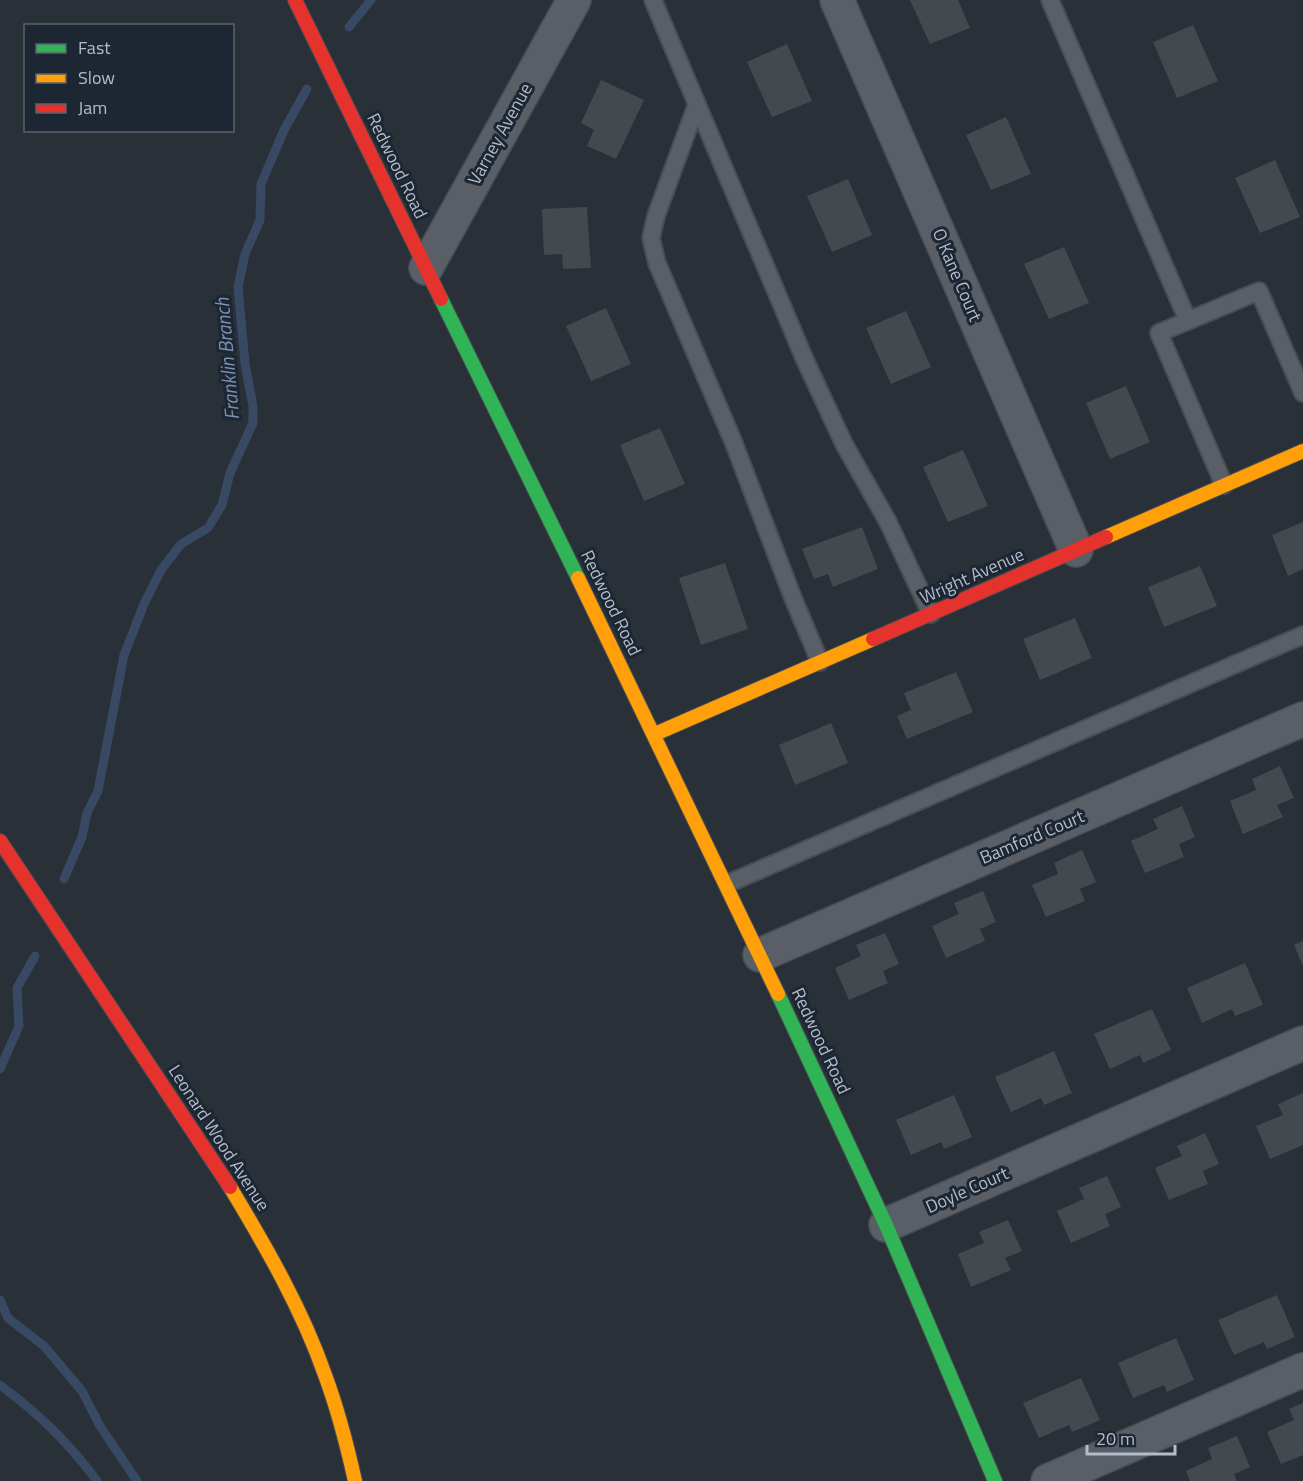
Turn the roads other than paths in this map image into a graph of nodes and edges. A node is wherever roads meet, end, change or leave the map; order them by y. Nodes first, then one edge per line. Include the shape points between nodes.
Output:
1 (295, 0) edge
2 (574, 0) edge
3 (653, 0) edge
4 (837, 0) edge
5 (1050, 0) edge
6 (697, 104) junction
7 (426, 268) junction
8 (1188, 321) junction
9 (1303, 393) edge
10 (1303, 452) edge
11 (1224, 485) junction
12 (1076, 550) junction
13 (931, 614) junction
14 (1303, 635) edge
15 (820, 662) junction
16 (1303, 719) edge
17 (655, 734) junction
18 (0, 841) edge
19 (727, 884) junction
20 (760, 955) junction
21 (1303, 1043) edge
22 (886, 1225) junction
23 (1303, 1370) edge
24 (355, 1481) edge
25 (995, 1481) edge
26 (1048, 1481) edge

1 - 7 street, Redwood Road
2 - 7 street, Varney Avenue
3 - 6 lane
4 - 12 street, O Kane Court
5 - 8 lane
6 - 13 lane via 805,360
6 - 15 lane via 651,238 657,263 733,441
7 - 17 street, Redwood Road
8 - 9 lane via 1259,291
8 - 11 lane via 1159,333
10 - 11 street, Wright Avenue
11 - 12 street, Wright Avenue
12 - 13 street, Wright Avenue
13 - 15 street, Wright Avenue
14 - 19 lane
15 - 17 street, Wright Avenue
16 - 20 street, Bamford Court
17 - 19 street, Redwood Road
18 - 24 street, Leonard Wood Avenue via 255,1228 296,1306 325,1373
19 - 20 street, Redwood Road
20 - 22 street, Redwood Road
21 - 22 street, Doyle Court
22 - 25 street
23 - 26 street

